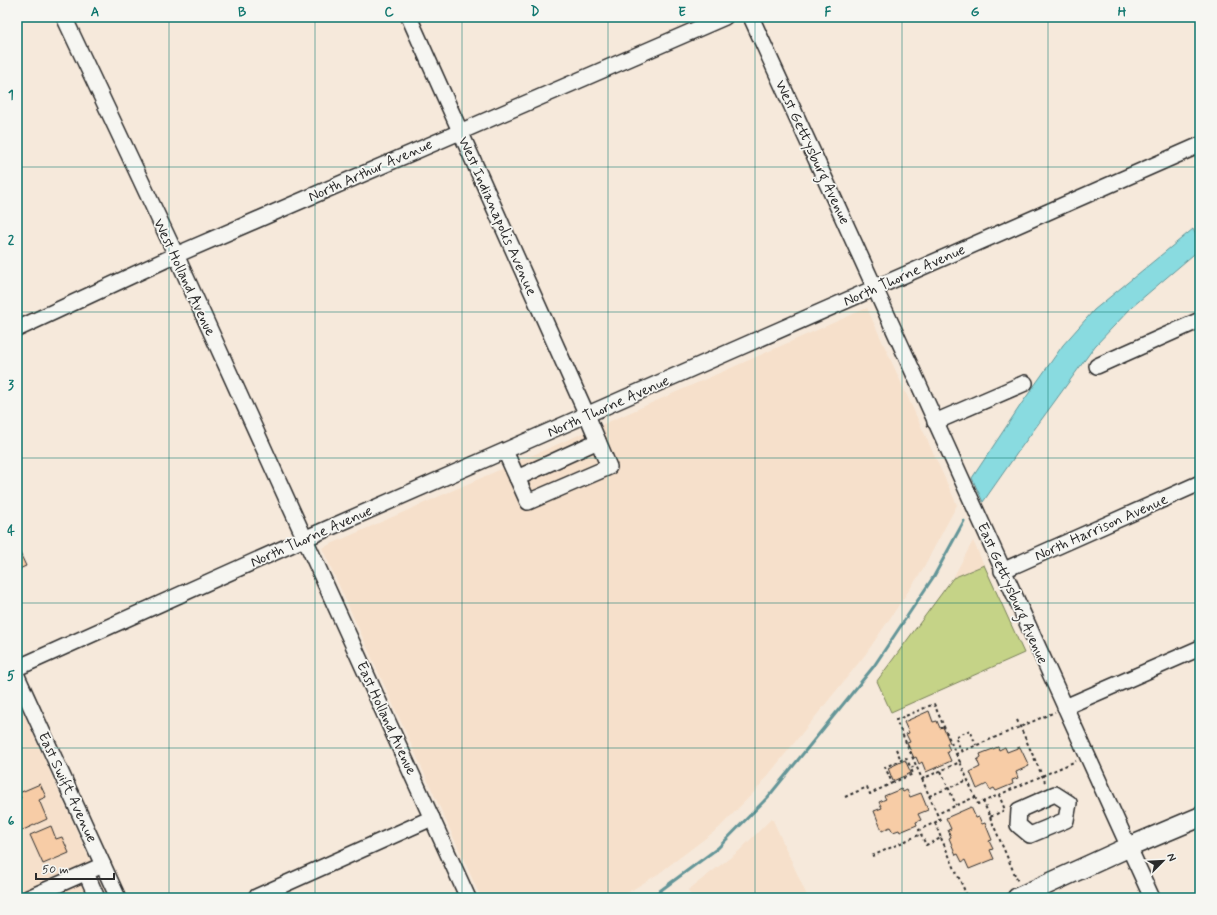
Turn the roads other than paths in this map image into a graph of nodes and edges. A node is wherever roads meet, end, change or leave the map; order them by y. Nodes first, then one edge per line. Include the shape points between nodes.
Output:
1 (64, 17) edge
2 (408, 17) edge
3 (725, 17) edge
4 (751, 17) edge
5 (460, 131) junction
6 (1200, 145) edge
7 (176, 255) junction
8 (875, 287) junction
9 (1200, 320) edge
10 (17, 329) edge
11 (1097, 366) dead end
12 (1025, 383) dead end
13 (588, 415) junction
14 (935, 422) junction
15 (598, 441) junction
16 (505, 451) junction
17 (517, 478) junction
18 (1200, 483) edge
19 (304, 539) junction
20 (1002, 571) junction
21 (1200, 648) edge
22 (17, 668) edge
23 (17, 676) edge
24 (1065, 707) junction
25 (1200, 817) edge
26 (432, 818) junction
27 (1129, 847) junction
28 (104, 866) junction
29 (86, 873) junction
30 (1021, 896) edge
31 (256, 897) edge
32 (28, 898) edge
33 (97, 898) edge
34 (118, 898) edge
35 (468, 898) edge
36 (1152, 898) edge

1 - 7 street, West Holland Avenue
2 - 5 street, West Indianapolis Avenue
3 - 5 street, North Arthur Avenue
4 - 8 street, West Gettysburg Avenue
5 - 7 street, North Arthur Avenue
5 - 13 street, West Indianapolis Avenue
6 - 8 street, North Thorne Avenue
7 - 10 street, North Arthur Avenue
7 - 19 street, West Holland Avenue
8 - 13 street, North Thorne Avenue
8 - 14 street, East Gettysburg Avenue
9 - 11 street
12 - 14 street
13 - 15 street, West Indianapolis Avenue
13 - 16 street, North Thorne Avenue
14 - 20 street, East Gettysburg Avenue
15 - 17 street
15 - 17 street, West Indianapolis Avenue via 609,467 528,502
16 - 17 street
16 - 19 street, North Thorne Avenue
18 - 20 street, North Harrison Avenue
19 - 22 street, North Thorne Avenue
19 - 26 street, East Holland Avenue
20 - 24 street, East Gettysburg Avenue
21 - 24 street
23 - 28 street, East Swift Avenue
24 - 27 street, East Gettysburg Avenue
25 - 27 main road
26 - 31 street
26 - 35 street, East Holland Avenue
27 - 30 main road
27 - 36 street, East Gettysburg Avenue
28 - 29 street
28 - 34 street, East Swift Avenue
29 - 32 street
29 - 33 street

